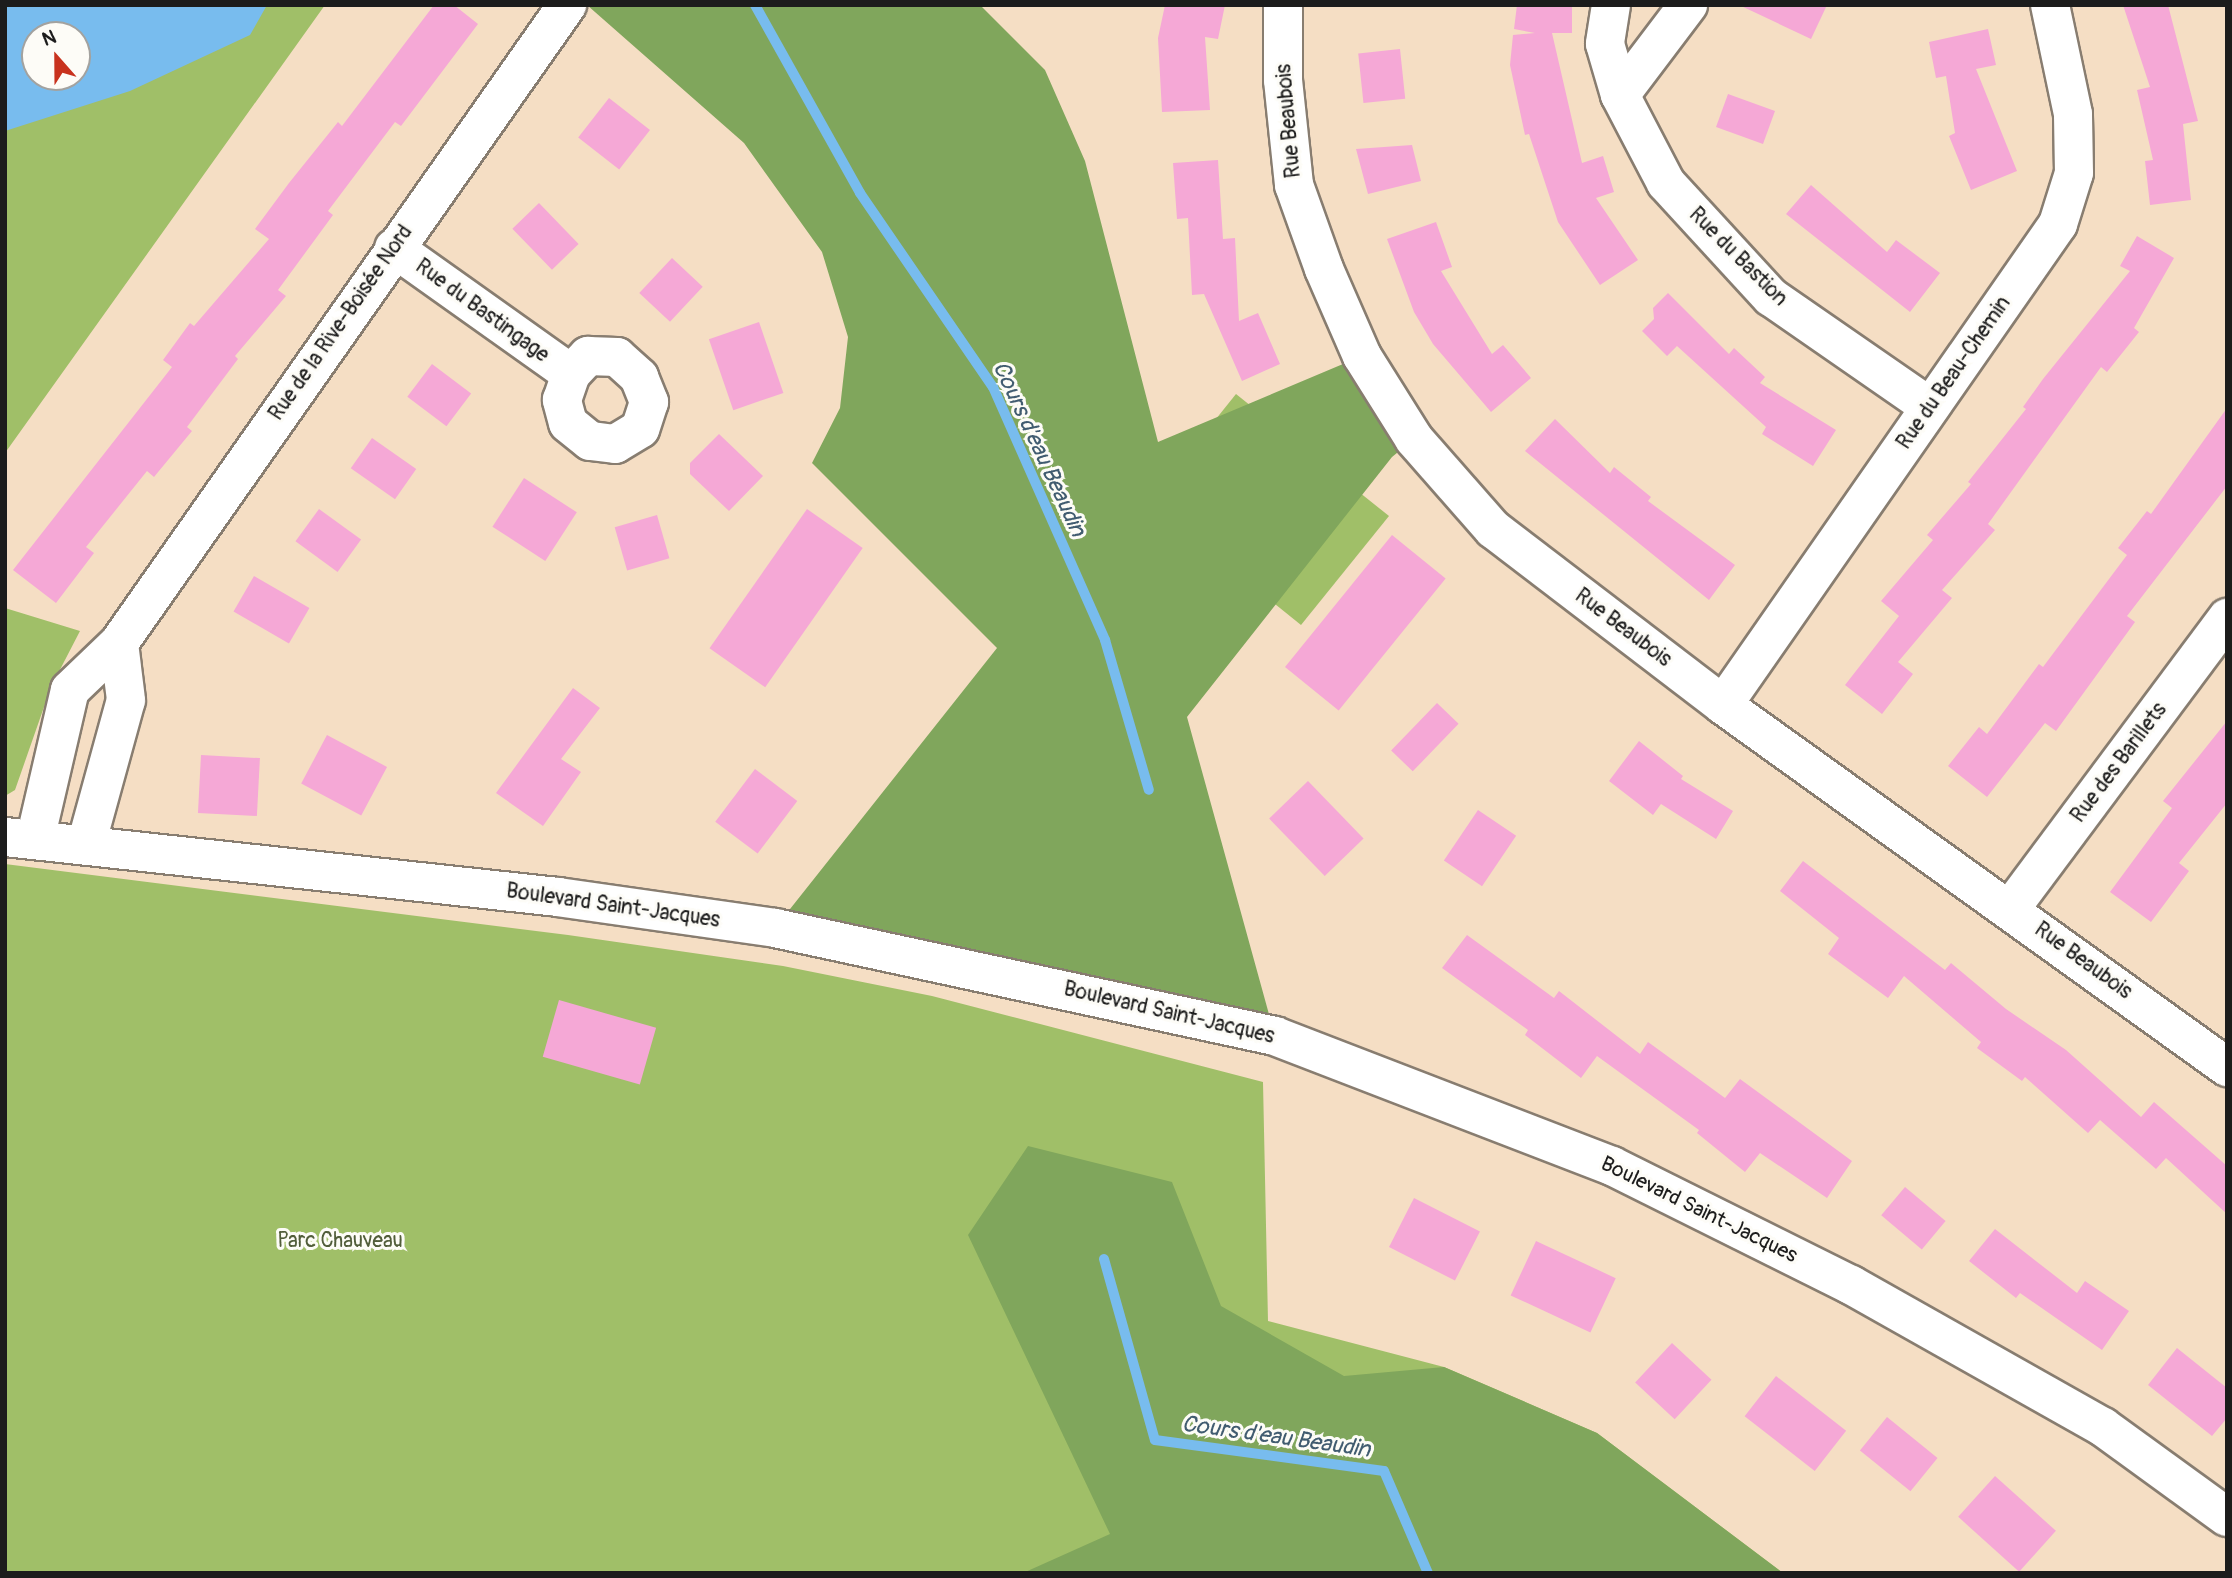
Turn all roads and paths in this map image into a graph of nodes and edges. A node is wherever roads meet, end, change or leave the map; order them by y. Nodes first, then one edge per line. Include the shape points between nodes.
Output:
1 (566, 5) edge
2 (1283, 5) edge
3 (1611, 5) edge
4 (1688, 5) edge
5 (2050, 5) edge
6 (1620, 95) junction
7 (394, 248) junction
8 (571, 374) dead end
9 (1930, 407) junction
10 (2227, 618) edge
11 (119, 643) junction
12 (1723, 705) junction
13 (20, 838) edge
14 (86, 845) junction
15 (2011, 908) junction
16 (2227, 1067) edge
17 (2227, 1517) edge

1 - 7 street, Rue de la Rive-Boisée Nord
2 - 12 street, Rue Beaubois via 1283,80 1294,185 1362,356 1413,439 1493,529
3 - 6 street, Rue du Bastion via 1605,44
4 - 6 street
5 - 9 street, Rue du Beau-Chemin via 2073,114 2074,173 2058,224
6 - 9 street, Rue du Bastion via 1666,183 1771,297
7 - 8 street, Rue du Bastingage
7 - 11 street, Rue de la Rive-Boisée Nord
9 - 12 street, Rue du Beau-Chemin
10 - 15 street, Rue des Barillets
11 - 13 street, Rue de la Rive-Boisée Nord via 70,690
11 - 14 street via 127,700
12 - 15 street, Rue Beaubois
13 - 14 street, Boulevard Saint-Jacques
14 - 17 street, Boulevard Saint-Jacques via 558,897 775,929 1275,1036 1612,1166 1851,1285 2103,1427
15 - 16 street, Rue Beaubois

